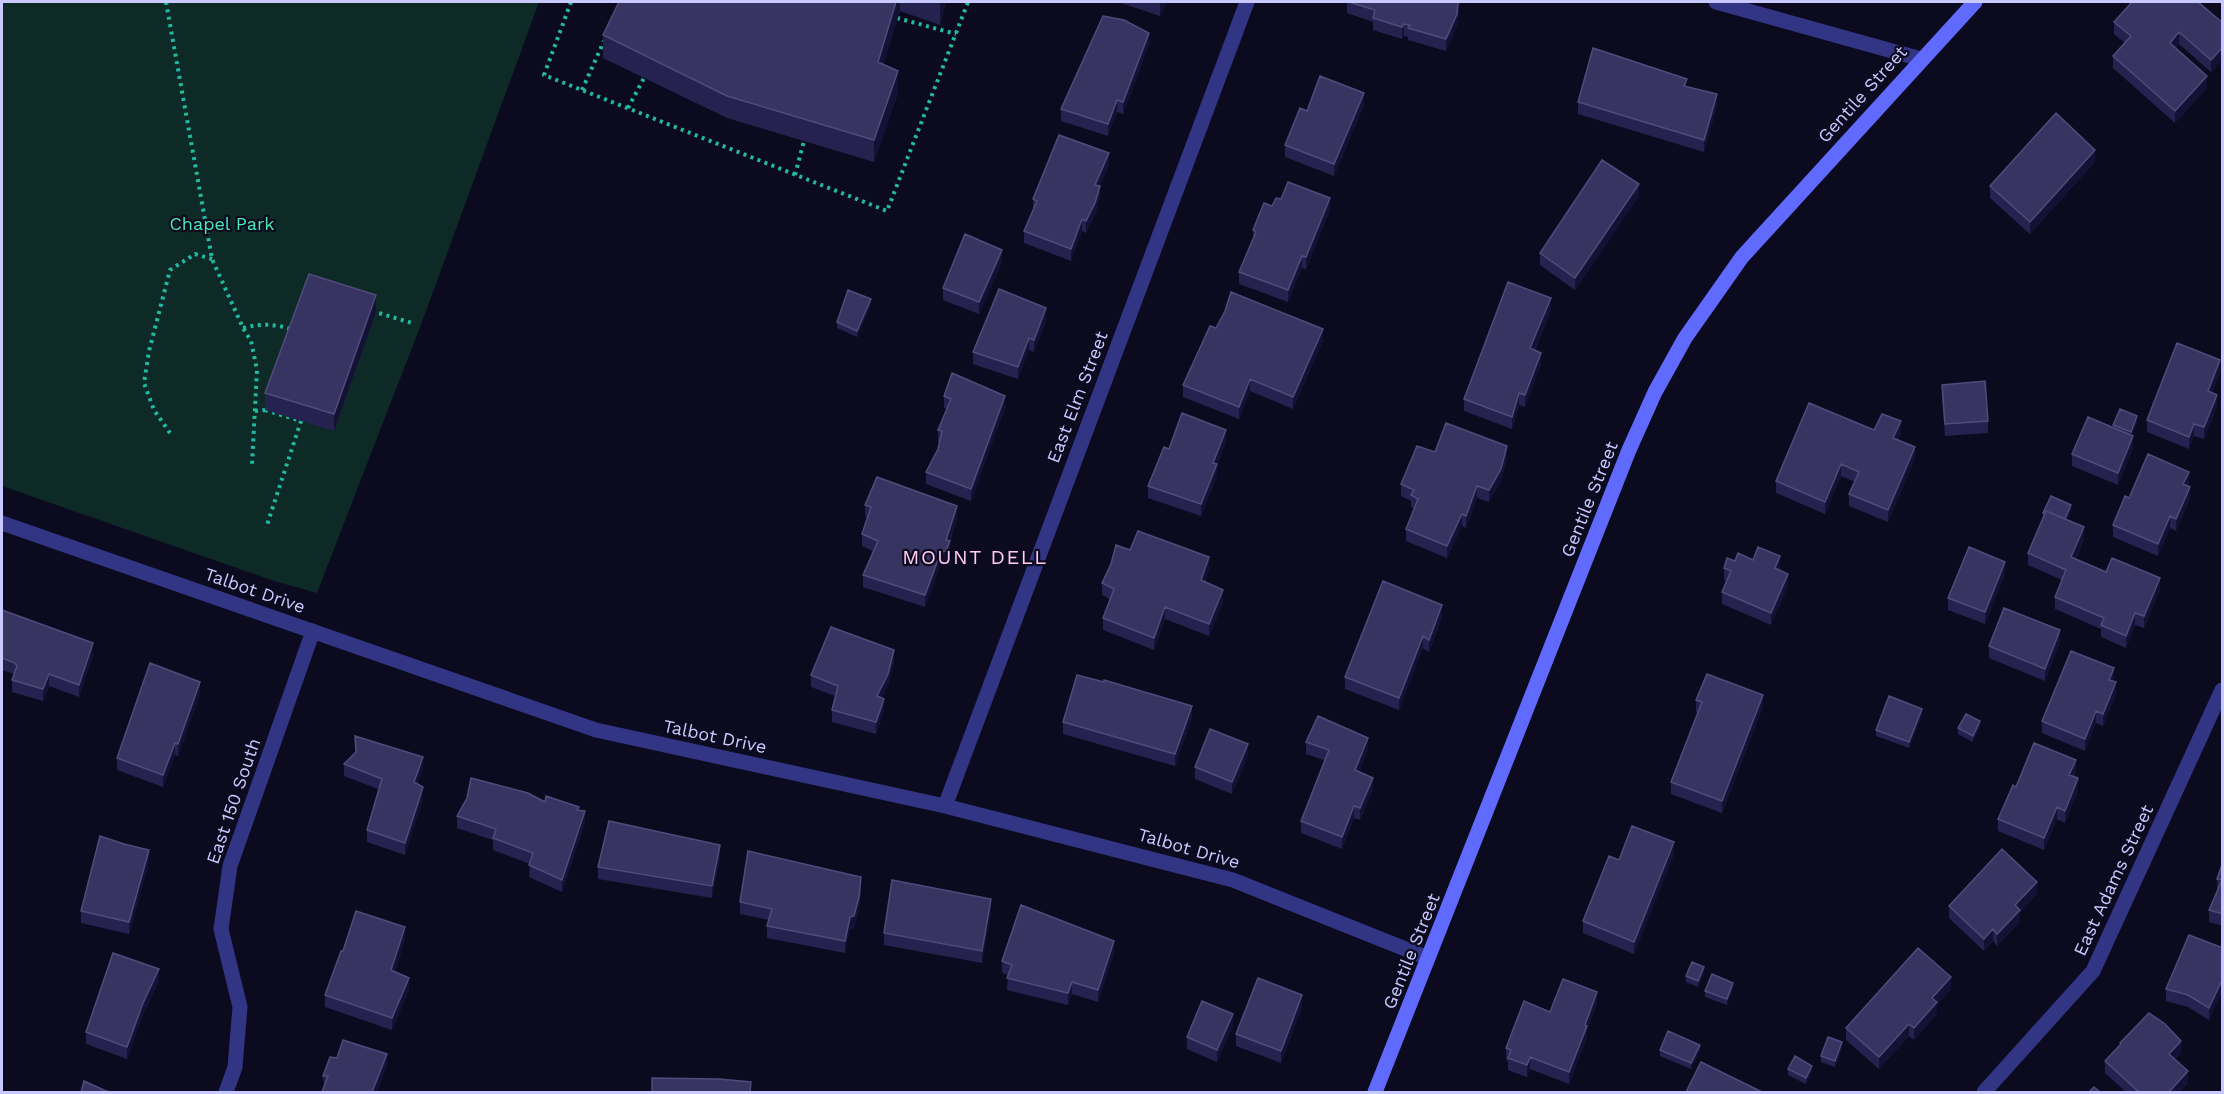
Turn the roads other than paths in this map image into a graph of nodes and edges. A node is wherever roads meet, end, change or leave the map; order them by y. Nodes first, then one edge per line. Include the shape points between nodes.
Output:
1 (1246, 2) edge
2 (1716, 2) edge
3 (1974, 2) edge
4 (1921, 59) junction
5 (2, 523) edge
6 (313, 631) junction
7 (2223, 690) edge
8 (945, 806) junction
9 (1428, 958) junction
10 (226, 1092) edge
11 (1377, 1092) edge
12 (1984, 1092) edge

1 - 8 street, East Elm Street
2 - 4 street
3 - 4 main road, Gentile Street
4 - 9 main road, Gentile Street via 1742,257 1670,365 1629,450
5 - 6 street, Talbot Drive
6 - 8 street, Talbot Drive via 596,730
6 - 10 street, East 150 South via 230,866 221,929 240,1007 235,1067
7 - 12 street, East Adams Street via 2093,971
8 - 9 street, Talbot Drive via 1233,880
9 - 11 main road, Gentile Street

